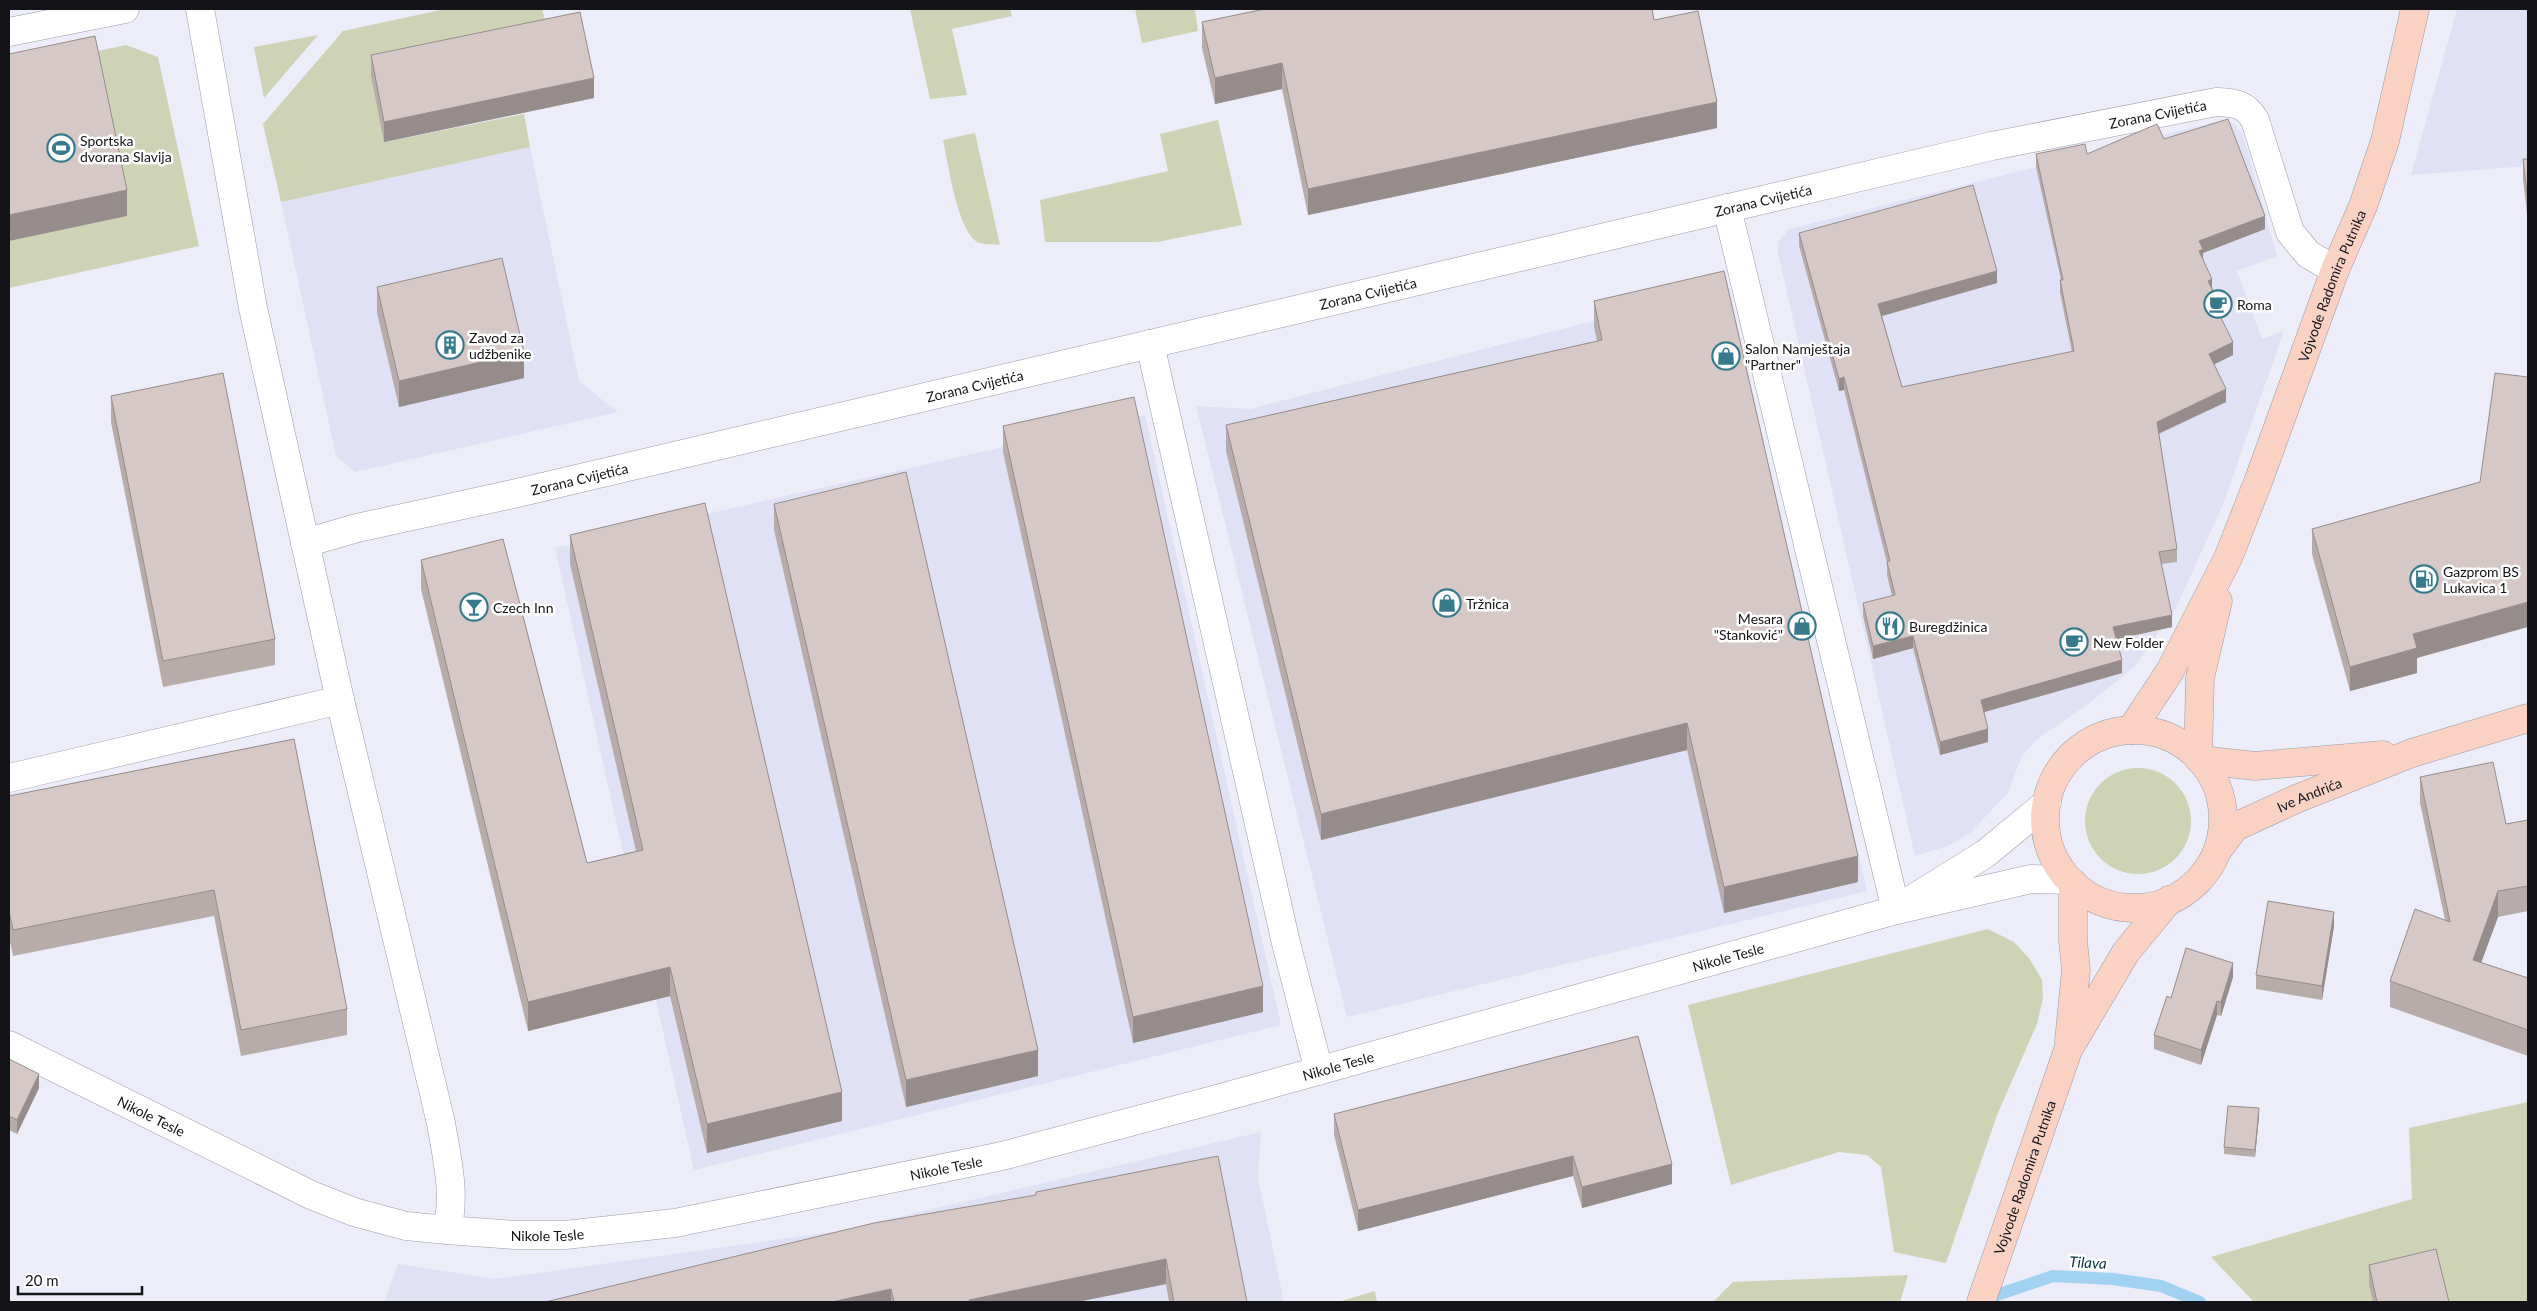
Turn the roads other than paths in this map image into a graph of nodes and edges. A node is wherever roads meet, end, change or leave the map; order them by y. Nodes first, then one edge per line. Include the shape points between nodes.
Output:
1 (125, 9) edge
2 (200, 9) edge
3 (2415, 9) edge
4 (9, 32) edge
5 (1727, 208) junction
6 (2335, 270) junction
7 (1150, 344) junction
8 (305, 543) junction
9 (2228, 558) junction
10 (340, 700) junction
11 (2528, 718) edge
12 (2131, 730) junction
13 (2412, 753) junction
14 (2200, 759) junction
15 (9, 778) edge
16 (2047, 803) junction
17 (2217, 851) junction
18 (2071, 882) junction
19 (2169, 900) junction
20 (1896, 910) junction
21 (9, 1045) edge
22 (2068, 1050) junction
23 (1319, 1071) junction
24 (447, 1230) junction
25 (1980, 1302) edge

1 - 4 street
2 - 8 street via 253,308
3 - 6 main road, Vojvode Radomira Putnika via 2385,141 2363,206
5 - 6 street, Zorana Cvijetića via 2032,136 2216,102 2239,103 2248,109 2254,120 2290,232 2308,254
5 - 7 street, Zorana Cvijetića
5 - 20 street
6 - 9 main road, Vojvode Radomira Putnika
7 - 8 street, Zorana Cvijetića via 356,528
7 - 23 street via 1286,943
8 - 10 street
9 - 12 main road, Vojvode Radomira Putnika via 2170,671
9 - 14 main road, Vojvode Radomira Putnika via 2200,678
10 - 15 street
10 - 24 street via 440,1123 452,1190 452,1211
11 - 13 main road, Ive Andrića
12 - 14 main road via 2167,737
12 - 16 main road via 2105,735 2071,756 2056,778
13 - 14 main road, Ive Andrića via 2255,766
13 - 17 main road, Ive Andrića via 2235,827
14 - 17 main road via 2220,796 2222,824
16 - 18 main road via 2047,836 2059,867
16 - 20 street, Nikole Tesle via 1985,854
17 - 19 main road via 2198,880
18 - 19 main road via 2090,896 2129,908
18 - 20 street, Nikole Tesle via 2031,879
18 - 22 main road, Vojvode Radomira Putnika via 2076,970
19 - 22 main road, Vojvode Radomira Putnika via 2126,952
20 - 23 street, Nikole Tesle
21 - 24 street, Nikole Tesle via 312,1195 354,1212 406,1226
22 - 25 main road, Vojvode Radomira Putnika
23 - 24 street, Nikole Tesle via 1002,1156 675,1223 565,1235

